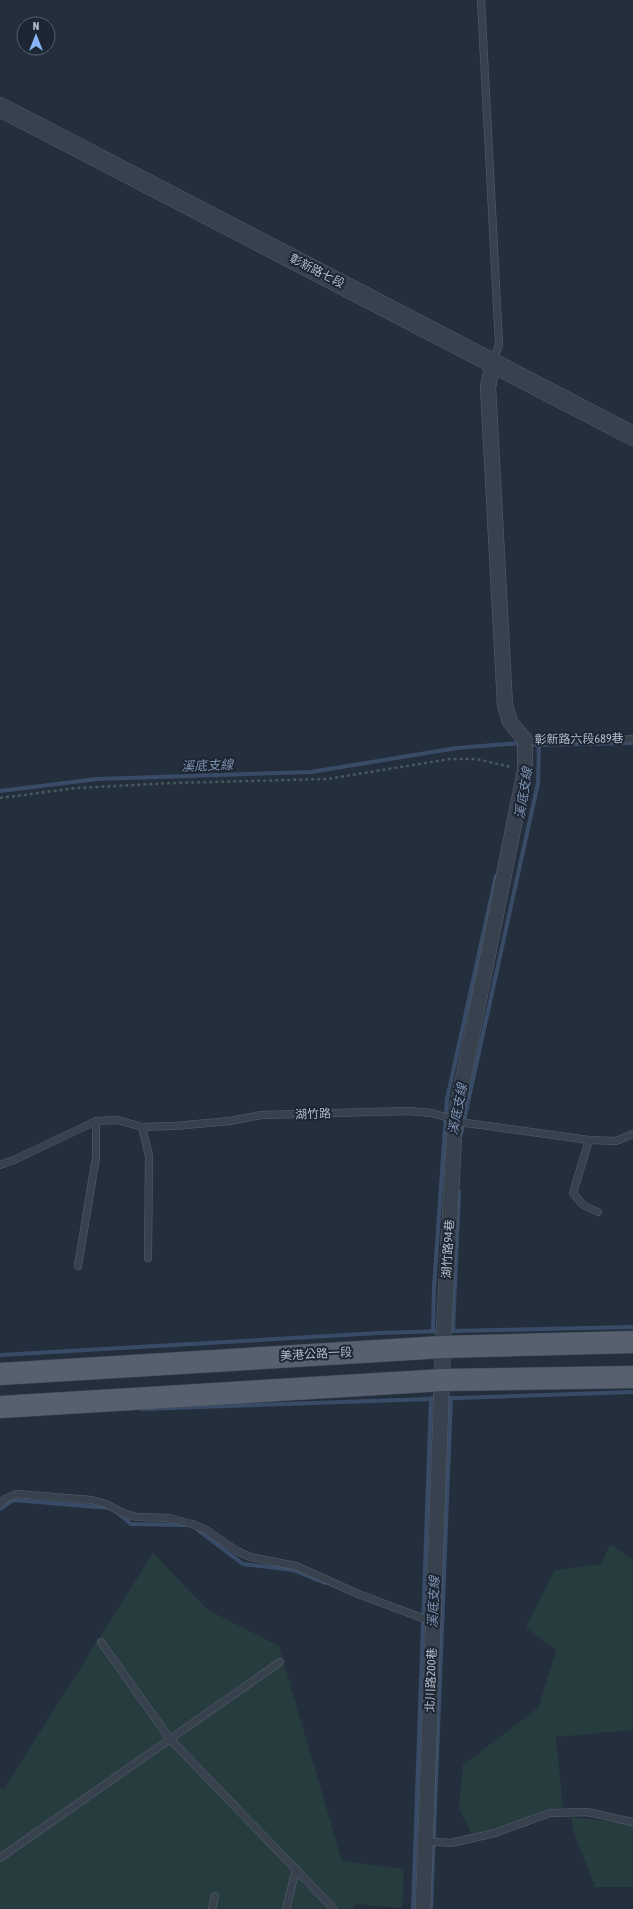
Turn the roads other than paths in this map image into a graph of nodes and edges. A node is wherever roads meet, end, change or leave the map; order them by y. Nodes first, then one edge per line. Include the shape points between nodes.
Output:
1 (481, 0) edge
2 (0, 107) edge
3 (493, 363) junction
4 (633, 436) edge
5 (633, 739) edge
6 (525, 740) junction
7 (455, 1119) junction
8 (96, 1121) junction
9 (142, 1127) junction
10 (633, 1134) edge
11 (589, 1140) junction
12 (0, 1165) edge
13 (598, 1212) dead end
14 (148, 1258) dead end
15 (78, 1266) dead end
16 (633, 1342) edge
17 (443, 1347) junction
18 (0, 1374) edge
19 (633, 1377) edge
20 (443, 1380) junction
21 (0, 1407) edge
22 (0, 1504) edge
23 (433, 1622) junction
24 (101, 1642) dead end
25 (280, 1662) dead end
26 (170, 1739) junction
27 (633, 1822) edge
28 (426, 1841) junction
29 (0, 1858) edge
30 (296, 1869) junction
31 (215, 1896) dead end
32 (212, 1909) edge
33 (286, 1909) edge
34 (334, 1909) edge
35 (424, 1909) edge

1 - 3 lane via 498,344
2 - 3 street, 彰新路七段
3 - 4 street, 彰新路七段
3 - 6 street via 488,387 505,705 510,722
5 - 6 lane, 彰新路六段689巷
6 - 7 street, 湖竹路94巷 via 525,770
7 - 9 lane, 湖竹路 via 432,1113 384,1112 261,1115 230,1121
7 - 11 lane, 湖竹路 via 466,1123
7 - 17 street, 湖竹路94巷
8 - 9 lane, 湖竹路 via 118,1120
8 - 12 lane, 湖竹路
8 - 15 lane via 96,1157
9 - 14 lane via 148,1156
10 - 11 lane, 湖竹路 via 616,1141
11 - 13 lane via 573,1193 583,1204
16 - 17 main road, 美港公路一段
17 - 18 main road, 美港公路一段
17 - 20 street, 湖竹路94巷
19 - 20 main road
20 - 21 main road
20 - 23 street, 北川路200巷
22 - 23 lane via 17,1494 92,1500 137,1517 169,1518 192,1524 250,1557 296,1566 358,1594
23 - 28 street, 北川路200巷
24 - 26 lane
25 - 26 lane
26 - 29 lane
26 - 30 lane
27 - 28 lane via 587,1812 550,1813 495,1833 451,1843
28 - 35 street, 北川路200巷
30 - 33 lane
30 - 34 lane
31 - 32 lane

